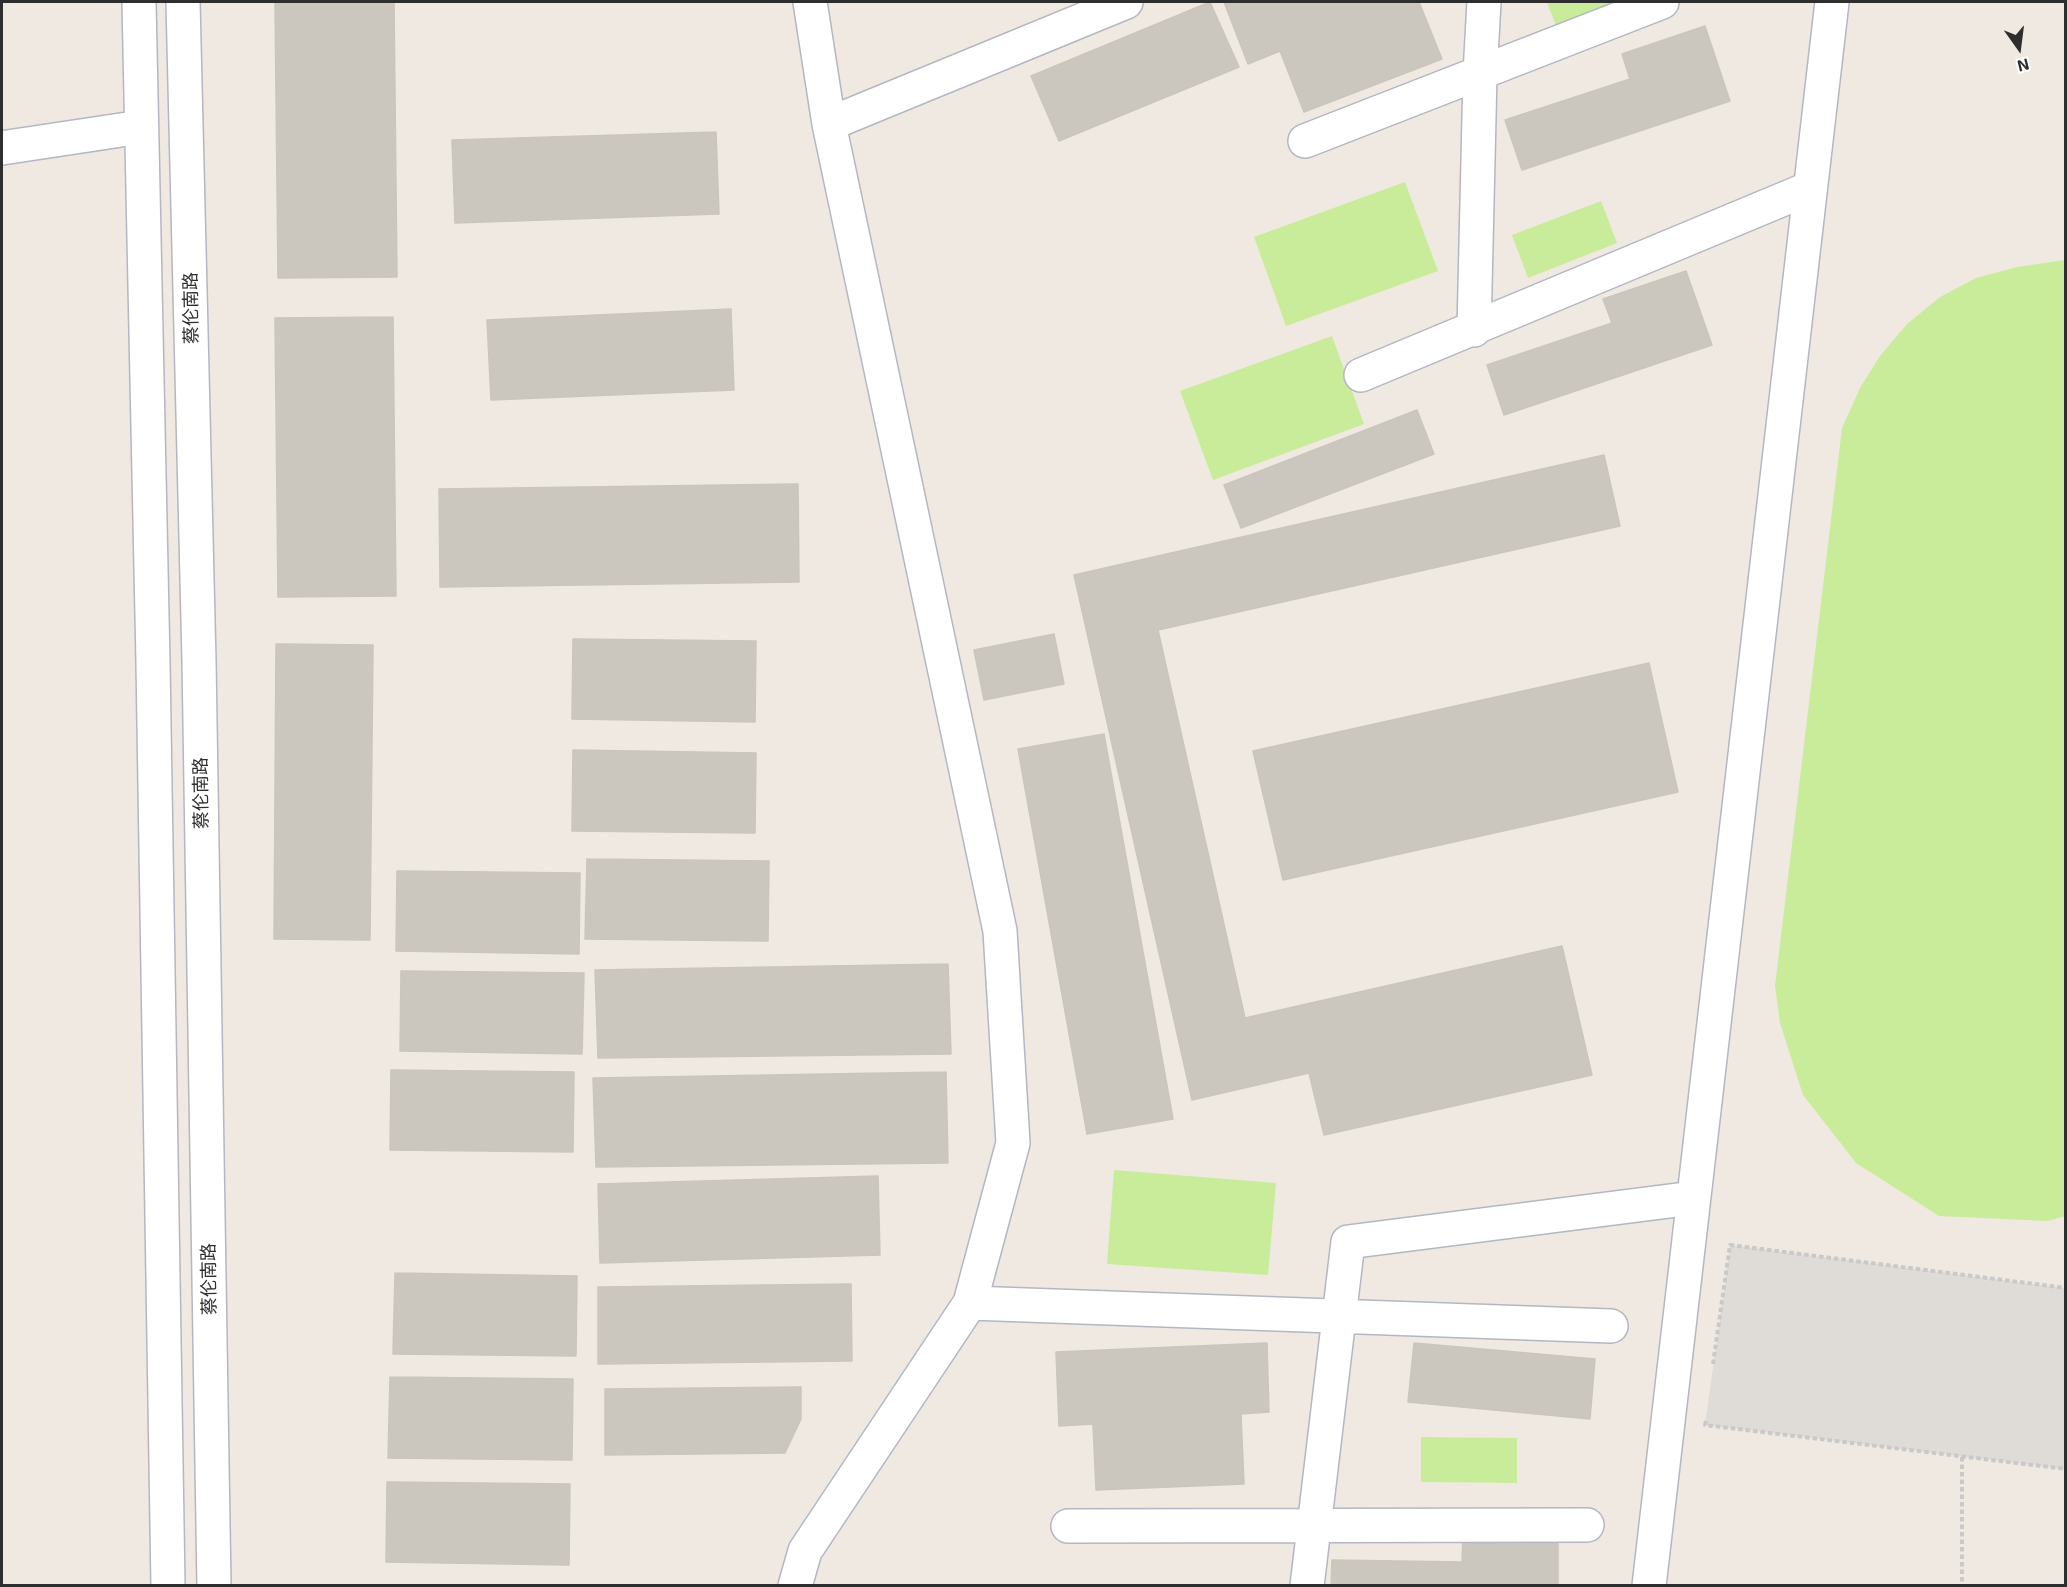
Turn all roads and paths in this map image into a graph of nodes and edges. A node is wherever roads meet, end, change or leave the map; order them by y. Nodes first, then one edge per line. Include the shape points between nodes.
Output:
1 (139, 2) edge
2 (183, 2) edge
3 (810, 2) edge
4 (1126, 2) edge
5 (1484, 2) edge
6 (1662, 2) edge
7 (1832, 2) edge
8 (1480, 74) junction
9 (829, 124) junction
10 (141, 127) junction
11 (1305, 141) dead end
12 (2, 148) edge
13 (1810, 188) junction
14 (1474, 330) junction
15 (1361, 375) dead end
16 (1694, 1198) junction
17 (2066, 1288) edge
18 (970, 1303) junction
19 (1339, 1315) junction
20 (1611, 1326) dead end
21 (1713, 1369) dead end
22 (1707, 1414) dead end
23 (1962, 1457) junction
24 (2066, 1469) edge
25 (1314, 1525) junction
26 (1587, 1525) dead end
27 (1068, 1526) dead end
28 (168, 1586) edge
29 (214, 1586) edge
30 (795, 1586) edge
31 (1307, 1586) edge
32 (1649, 1586) edge
33 (1962, 1586) edge

1 - 10 street
2 - 29 street, 蔡伦南路 via 199,661
3 - 9 street
4 - 9 street
5 - 8 street
6 - 8 street
7 - 13 street
8 - 11 street
8 - 14 street
9 - 18 street via 1000,931 1013,1143
10 - 12 street
10 - 28 street
13 - 14 street
13 - 16 street
14 - 15 street
16 - 19 street via 1348,1242
16 - 32 street
17 - 21 path via 1730,1245
18 - 19 street
18 - 30 street via 805,1551
19 - 20 street
19 - 25 street
22 - 23 path via 1705,1425
23 - 24 path
23 - 33 path
25 - 26 street
25 - 27 street
25 - 31 street

